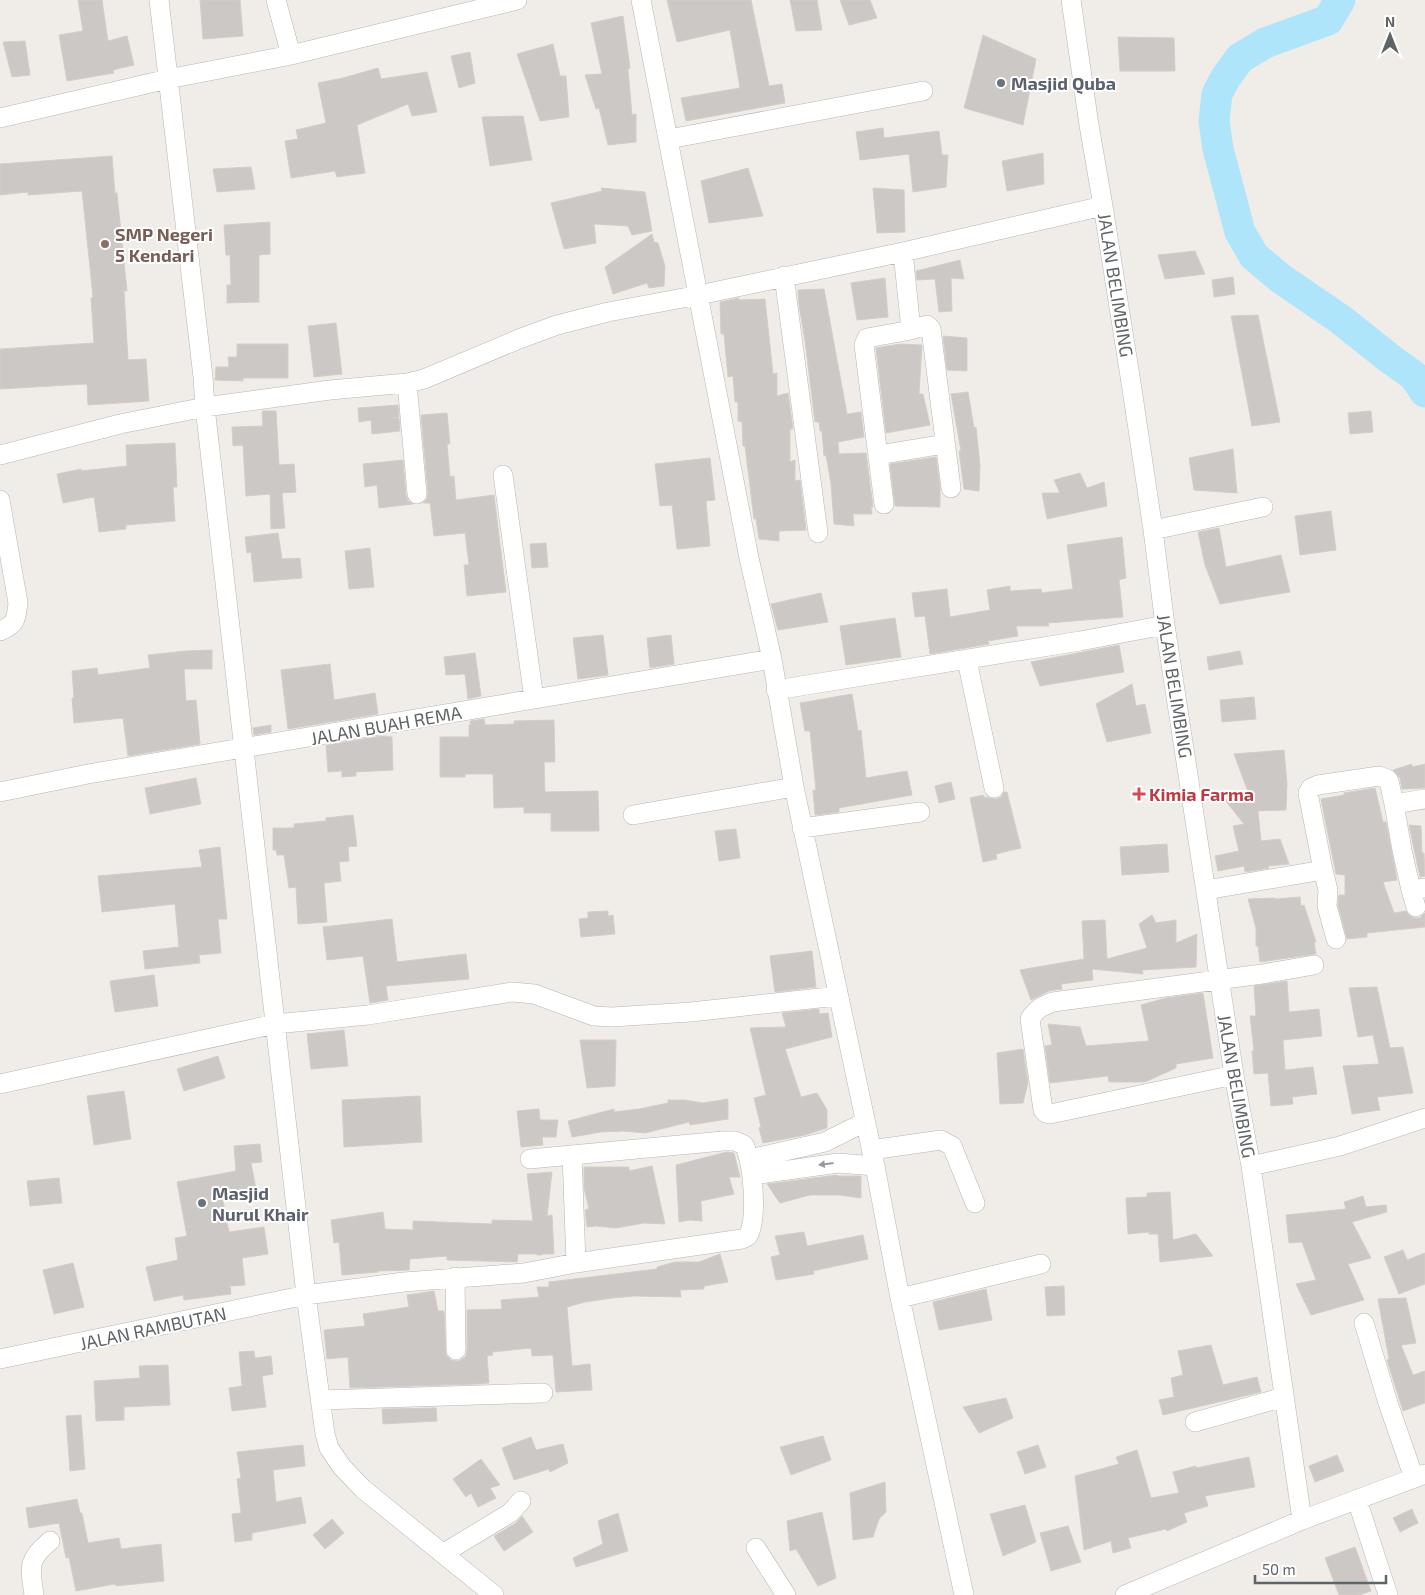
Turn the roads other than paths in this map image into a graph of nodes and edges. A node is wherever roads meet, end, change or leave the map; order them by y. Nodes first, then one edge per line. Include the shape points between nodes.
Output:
1 (158, 0) edge
2 (276, 0) edge
3 (517, 0) edge
4 (641, 0) edge
5 (1071, 0) edge
6 (291, 55) junction
7 (168, 79) junction
8 (923, 91) dead end
9 (0, 118) edge
10 (669, 139) junction
11 (1103, 206) junction
12 (903, 252) junction
13 (784, 276) junction
14 (699, 295) junction
15 (911, 330) junction
16 (407, 383) junction
17 (205, 407) junction
18 (945, 444) junction
19 (0, 455) edge
20 (878, 455) junction
21 (503, 475) dead end
22 (951, 488) dead end
23 (418, 494) dead end
24 (0, 500) edge
25 (884, 504) dead end
26 (1263, 507) dead end
27 (1153, 530) junction
28 (818, 533) dead end
29 (1165, 625) junction
30 (0, 632) edge
31 (772, 659) junction
32 (967, 660) junction
33 (776, 690) junction
34 (534, 699) junction
35 (245, 749) junction
36 (794, 787) junction
37 (994, 788) dead end
38 (0, 792) edge
39 (1425, 799) edge
40 (1394, 804) junction
41 (920, 812) dead end
42 (633, 815) dead end
43 (802, 828) junction
44 (1323, 870) junction
45 (1206, 890) junction
46 (1417, 895) edge
47 (1336, 940) dead end
48 (1314, 965) dead end
49 (1220, 980) junction
50 (838, 996) junction
51 (275, 1024) junction
52 (1234, 1075) junction
53 (0, 1084) edge
54 (1425, 1118) edge
55 (865, 1122) junction
56 (572, 1155) junction
57 (873, 1158) junction
58 (530, 1159) dead end
59 (1251, 1166) junction
60 (751, 1167) junction
61 (975, 1203) dead end
62 (576, 1263) junction
63 (1040, 1264) dead end
64 (455, 1277) junction
65 (306, 1295) junction
66 (900, 1298) junction
67 (1364, 1322) dead end
68 (456, 1350) dead end
69 (0, 1359) edge
70 (543, 1393) dead end
71 (1284, 1397) junction
72 (322, 1400) junction
73 (1195, 1422) dead end
74 (1419, 1476) edge
75 (1357, 1500) junction
76 (521, 1501) dead end
77 (1302, 1520) junction
78 (50, 1541) dead end
79 (756, 1548) dead end
80 (444, 1553) junction
81 (34, 1595) edge
82 (494, 1595) edge
83 (786, 1595) edge
84 (964, 1595) edge
85 (1125, 1595) edge
86 (1388, 1595) edge

1 - 7 street
2 - 6 street
3 - 6 street
4 - 10 street
5 - 11 street, JALAN BELIMBING
6 - 7 street
7 - 9 street
7 - 17 street
8 - 10 street
10 - 14 street
11 - 12 street
11 - 27 street, JALAN BELIMBING
12 - 13 street
12 - 15 street
13 - 14 street
13 - 28 street
14 - 16 street via 558,325
14 - 31 street via 749,558
15 - 18 street via 927,325 931,329
15 - 20 street via 864,341
16 - 17 street
16 - 23 street
17 - 19 street via 120,424
17 - 35 street
18 - 20 street
18 - 22 street
20 - 25 street
21 - 34 street
24 - 30 street via 18,603 13,624
26 - 27 street
27 - 29 street, JALAN BELIMBING
29 - 32 street
29 - 45 street, JALAN BELIMBING
31 - 33 street
31 - 34 street, JALAN BUAH REMA
32 - 33 street
32 - 37 street
33 - 36 street
34 - 35 street, JALAN BUAH REMA
35 - 38 street, JALAN BUAH REMA via 88,774
35 - 51 street
36 - 42 street
36 - 43 street
39 - 40 street
40 - 44 street via 1391,785 1383,777 1311,788 1308,793
40 - 46 street via 1402,850
41 - 43 street
43 - 50 street
44 - 45 street
44 - 47 street
45 - 49 street, JALAN BELIMBING
48 - 49 street
49 - 52 street, JALAN BELIMBING
49 - 52 street via 1053,1002 1034,1011 1030,1023 1046,1113
50 - 51 street via 691,1012 594,1016 534,994 512,992 368,1015
50 - 55 street
51 - 53 street
51 - 65 street
52 - 59 street, JALAN BELIMBING
54 - 59 street via 1340,1146
55 - 57 street
55 - 60 street via 825,1142
56 - 58 street
56 - 60 street via 723,1140 744,1145
56 - 62 street
57 -> 60 street
57 - 61 street via 941,1140 952,1146
57 - 66 street
59 - 71 street, JALAN BELIMBING
60 - 62 street, JALAN RAMBUTAN via 753,1226 748,1236 729,1242
62 - 64 street, JALAN RAMBUTAN via 524,1273
63 - 66 street
64 - 65 street, JALAN RAMBUTAN
64 - 68 street
65 - 69 street, JALAN RAMBUTAN
65 - 72 street
66 - 84 street
67 - 74 street via 1388,1403
70 - 72 street
71 - 73 street
71 - 77 street, JALAN BELIMBING
72 - 80 street via 329,1448 342,1467 379,1503
74 - 75 street
75 - 77 street
75 - 86 street
76 - 80 street via 510,1513
77 - 85 street
78 - 81 street via 36,1553 31,1564
79 - 83 street
80 - 82 street

